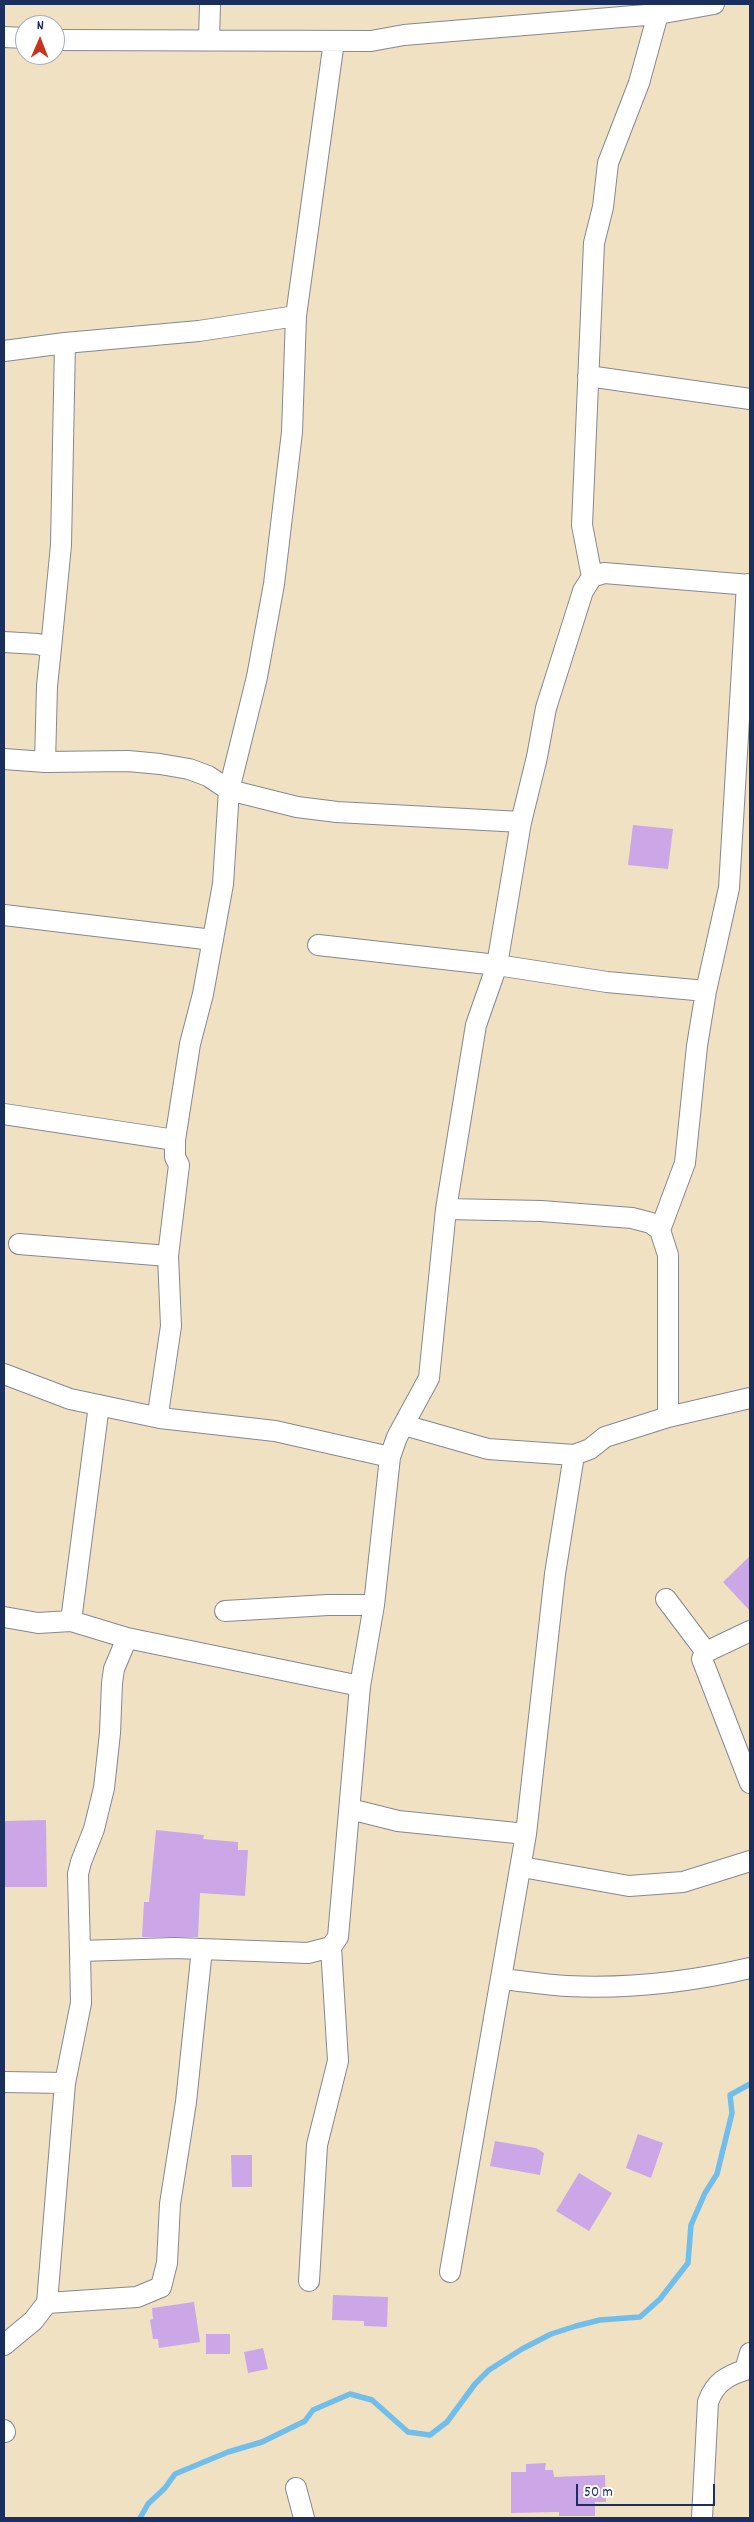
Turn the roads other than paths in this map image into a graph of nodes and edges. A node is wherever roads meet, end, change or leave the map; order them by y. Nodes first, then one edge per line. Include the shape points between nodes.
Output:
1 (210, 4) edge
2 (714, 4) edge
3 (658, 14) junction
4 (65, 40) edge
5 (209, 40) junction
6 (334, 41) junction
7 (296, 316) junction
8 (65, 343) junction
9 (4, 351) edge
10 (588, 376) junction
11 (750, 399) edge
12 (592, 577) junction
13 (749, 585) edge
14 (4, 642) edge
15 (51, 648) junction
16 (4, 759) edge
17 (45, 762) junction
18 (229, 790) junction
19 (521, 822) junction
20 (4, 915) edge
21 (213, 940) junction
22 (318, 945) dead end
23 (497, 965) junction
24 (706, 991) junction
25 (4, 1114) edge
26 (175, 1140) junction
27 (446, 1209) junction
28 (660, 1230) junction
29 (19, 1244) dead end
30 (168, 1256) junction
31 (4, 1374) edge
32 (750, 1398) edge
33 (99, 1405) junction
34 (668, 1417) junction
35 (160, 1418) junction
36 (404, 1425) junction
37 (574, 1456) junction
38 (390, 1457) junction
39 (666, 1599) dead end
40 (374, 1605) junction
41 (225, 1611) dead end
42 (4, 1617) edge
43 (71, 1621) junction
44 (750, 1631) edge
45 (127, 1638) junction
46 (706, 1652) junction
47 (360, 1686) junction
48 (750, 1783) edge
49 (350, 1809) junction
50 (526, 1834) junction
51 (750, 1861) edge
52 (522, 1867) junction
53 (331, 1947) junction
54 (202, 1949) junction
55 (80, 1951) junction
56 (750, 1968) edge
57 (502, 1978) junction
58 (4, 2082) edge
59 (65, 2083) junction
60 (450, 2272) dead end
61 (309, 2281) dead end
62 (47, 2303) junction
63 (4, 2345) edge
64 (750, 2352) edge
65 (296, 2488) dead end
66 (304, 2518) edge
67 (702, 2518) edge

1 - 5 street
2 - 3 street
3 - 6 street via 404,34 371,41
3 - 10 street via 639,83 608,163 603,207 594,243
4 - 5 street
5 - 6 street
6 - 7 street
7 - 8 street via 199,331
7 - 18 street via 292,432 274,584 257,677
8 - 9 street
8 - 15 street via 61,544
10 - 11 street
10 - 12 street via 582,525
12 - 13 street via 604,573
12 - 19 street via 583,591 546,708 538,757
13 - 24 street via 729,888
14 - 15 street
15 - 17 street
16 - 17 street
17 - 18 street via 160,764 208,776
18 - 19 street via 296,807 337,812
18 - 21 street via 224,884
19 - 23 street
20 - 21 street
21 - 26 street via 190,1044
22 - 23 street
23 - 24 street via 607,982
23 - 27 street via 476,1025
24 - 28 street via 685,1163
25 - 26 street
26 - 30 street via 175,1157 179,1165
27 - 28 street via 541,1211 632,1218 651,1222
27 - 36 street via 429,1378
28 - 34 street via 668,1255
29 - 30 street
30 - 35 street via 170,1326
31 - 33 street via 70,1399
32 - 34 street
33 - 35 street
33 - 43 street
34 - 37 street via 605,1437
35 - 38 street via 275,1431
36 - 37 street via 488,1449
36 - 38 street
37 - 50 street via 555,1574
38 - 40 street
39 - 46 street
40 - 41 street
40 - 47 street
42 - 43 street via 38,1622
43 - 45 street
44 - 46 street
45 - 47 street
45 - 55 street via 113,1676 104,1788 78,1874
46 - 48 street via 703,1664
47 - 49 street
49 - 50 street via 398,1821
49 - 53 street via 338,1937
50 - 52 street
51 - 52 street via 683,1882 630,1886
52 - 57 street
53 - 54 street via 308,1953
53 - 61 street via 338,2061 317,2145
54 - 55 street
54 - 62 street via 186,2102 170,2204 167,2263 161,2287 137,2297
55 - 59 street via 81,2003
56 - 57 street via 699,1980 618,1987 566,1986
57 - 60 street
58 - 59 street
59 - 62 street
62 - 63 street via 33,2321
64 - 67 street via 745,2370 730,2374 719,2382 708,2402
65 - 66 street

